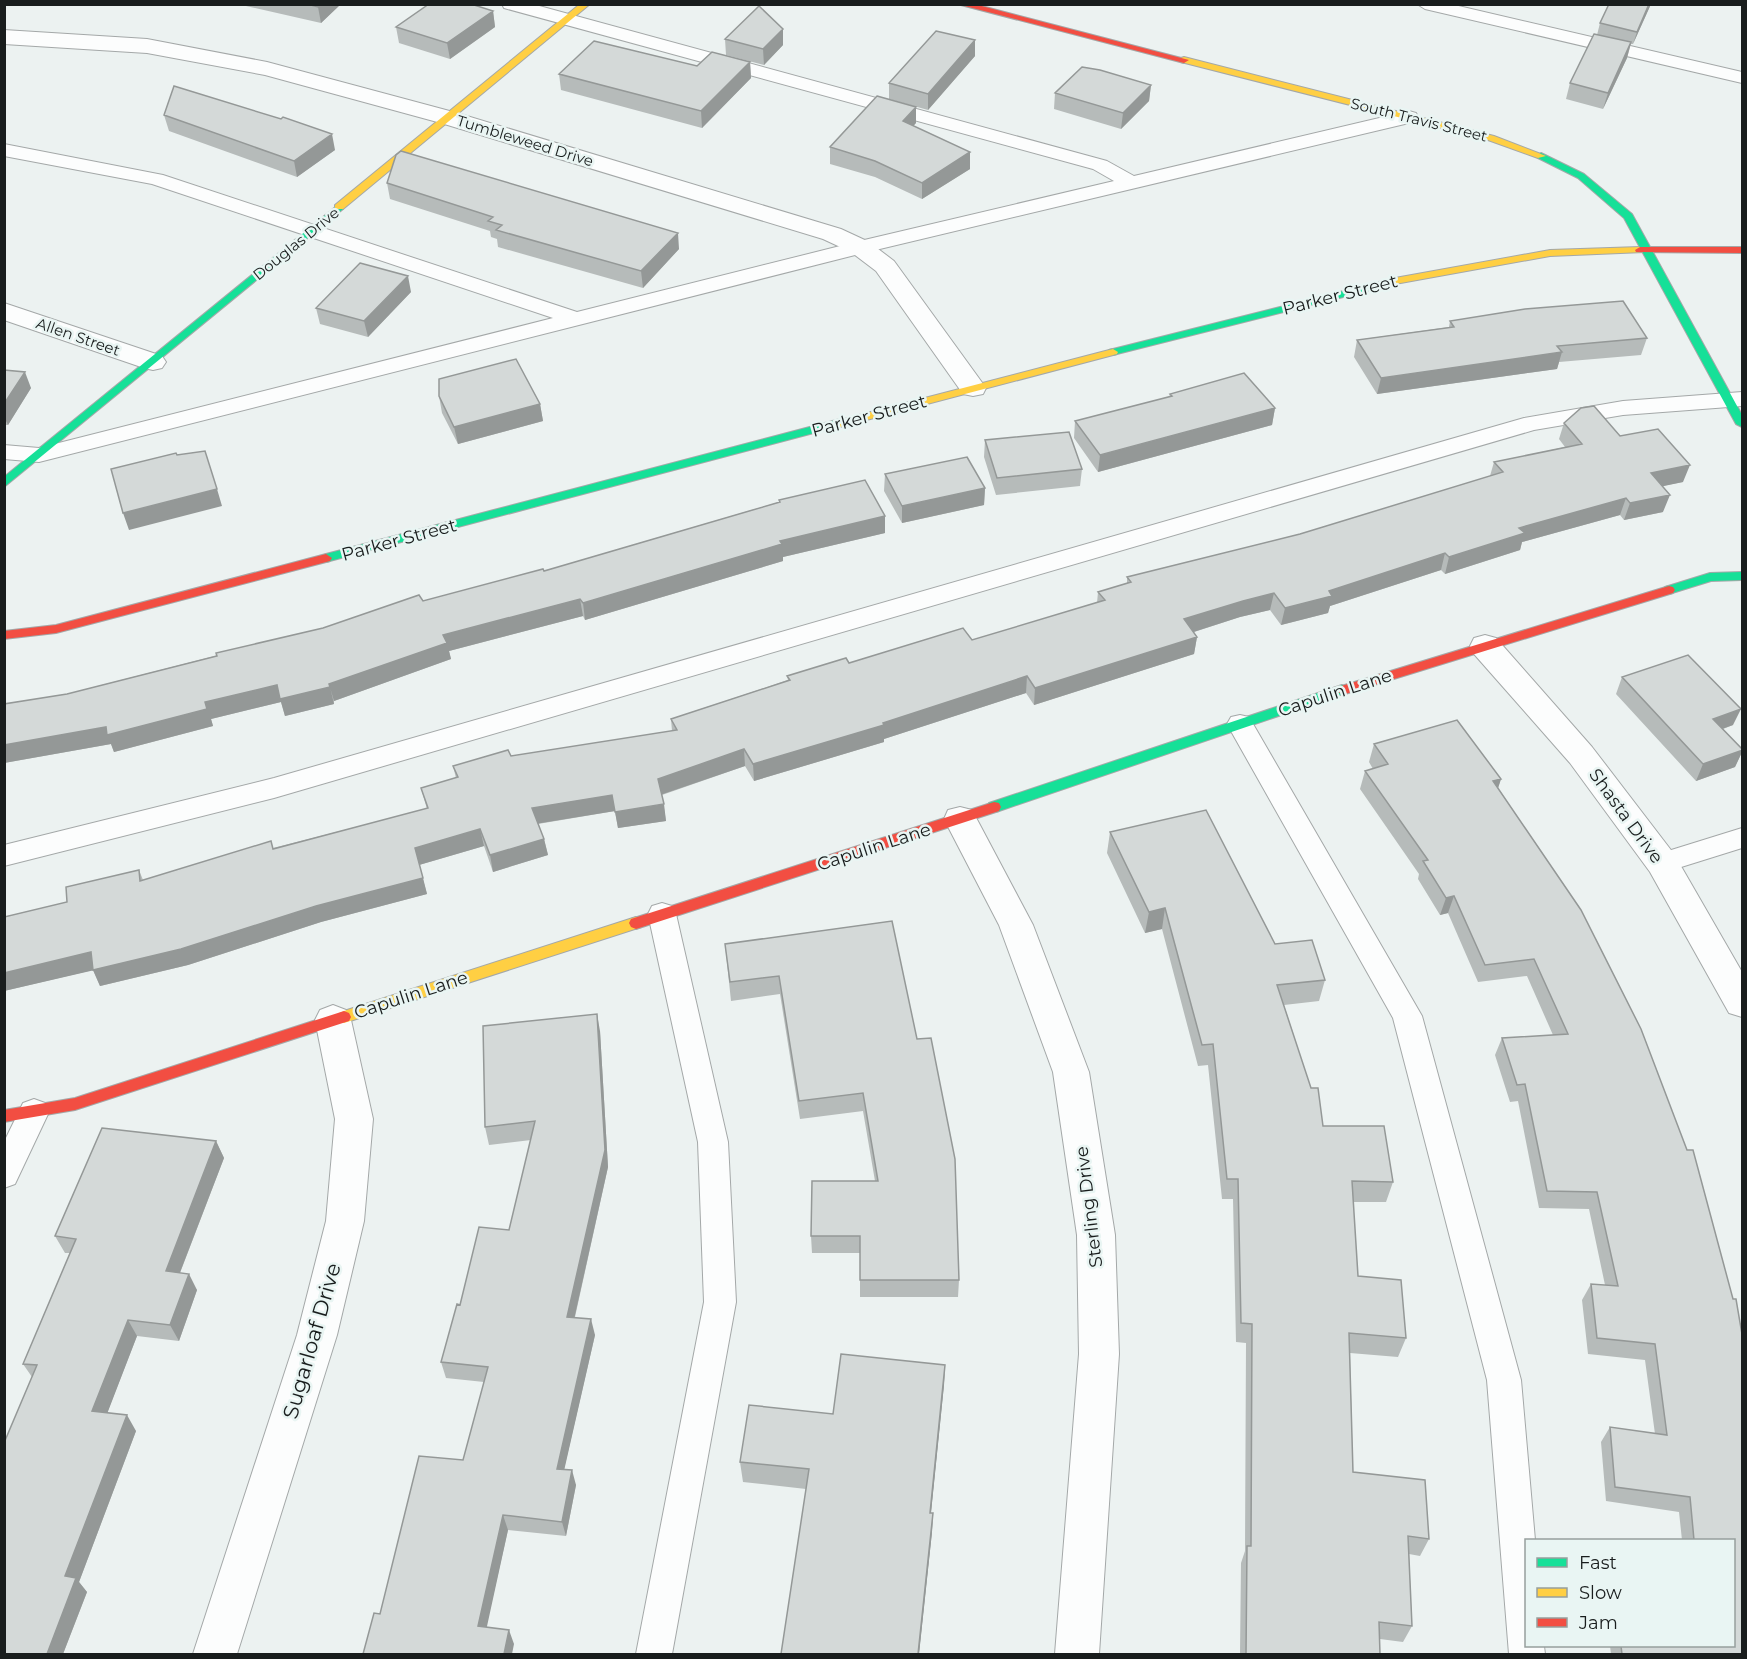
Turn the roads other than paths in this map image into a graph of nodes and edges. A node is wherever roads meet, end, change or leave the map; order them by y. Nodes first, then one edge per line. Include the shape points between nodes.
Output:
1 (510, 4) edge
2 (586, 4) edge
3 (961, 4) edge
4 (1425, 4) edge
5 (567, 20) junction
6 (4, 37) edge
7 (1743, 78) edge
8 (1409, 117) junction
9 (449, 118) junction
10 (4, 150) edge
11 (1131, 183) junction
12 (311, 232) junction
13 (860, 247) junction
14 (1648, 250) junction
15 (1743, 250) edge
16 (4, 311) edge
17 (576, 319) junction
18 (153, 362) junction
19 (973, 388) junction
20 (1736, 399) edge
21 (1743, 424) edge
22 (4, 452) edge
23 (39, 455) junction
24 (4, 483) edge
25 (1743, 576) edge
26 (4, 635) edge
27 (1485, 646) junction
28 (1240, 724) junction
29 (960, 819) junction
30 (1743, 838) edge
31 (4, 856) edge
32 (1662, 863) junction
33 (662, 914) junction
34 (1743, 1003) edge
35 (333, 1020) junction
36 (19, 1114) edge
37 (4, 1175) edge
38 (1525, 1630) edge
39 (214, 1654) edge
40 (654, 1654) edge
41 (1077, 1654) edge

1 - 5 lane
2 - 5 street, Douglas Drive
3 - 8 street, South Travis Street
4 - 7 lane
5 - 9 street, Douglas Drive
5 - 11 lane via 1100,165
6 - 9 street, Tumbleweed Drive via 147,46 202,55
8 - 11 lane
8 - 14 street, South Travis Street via 1542,154 1576,171 1628,216
9 - 12 street, Douglas Drive
9 - 13 street, Tumbleweed Drive via 832,234
10 - 12 lane via 156,179
11 - 13 lane
12 - 17 lane
12 - 18 street, Douglas Drive
13 - 17 lane
13 - 19 street, Tumbleweed Drive via 885,266
14 - 15 street, Parker Street
14 - 19 street, Parker Street via 1550,254 1394,280
14 - 20 street, South Travis Street
16 - 18 street, Allen Street
17 - 23 lane
18 - 23 street, Douglas Drive
19 - 26 street, Parker Street via 56,629
20 - 21 street, South Travis Street
20 - 31 lane via 1623,408 1532,423 274,788
22 - 23 lane
23 - 24 street, Douglas Drive
25 - 27 street, Capulin Lane via 1710,577
27 - 28 street, Capulin Lane
27 - 32 street, Shasta Drive via 1581,755
28 - 29 street, Capulin Lane
28 - 38 lane via 1407,1016 1504,1380
29 - 33 street, Capulin Lane
29 - 41 street, Sterling Drive via 1016,925 1071,1072 1096,1235 1099,1354
30 - 32 lane
32 - 34 street, Shasta Drive
33 - 35 street, Capulin Lane
33 - 40 lane via 714,1142 720,1302
35 - 36 street, Capulin Lane via 75,1104
35 - 39 street, Sugarloaf Drive via 354,1119 345,1221 317,1335
36 - 37 lane

